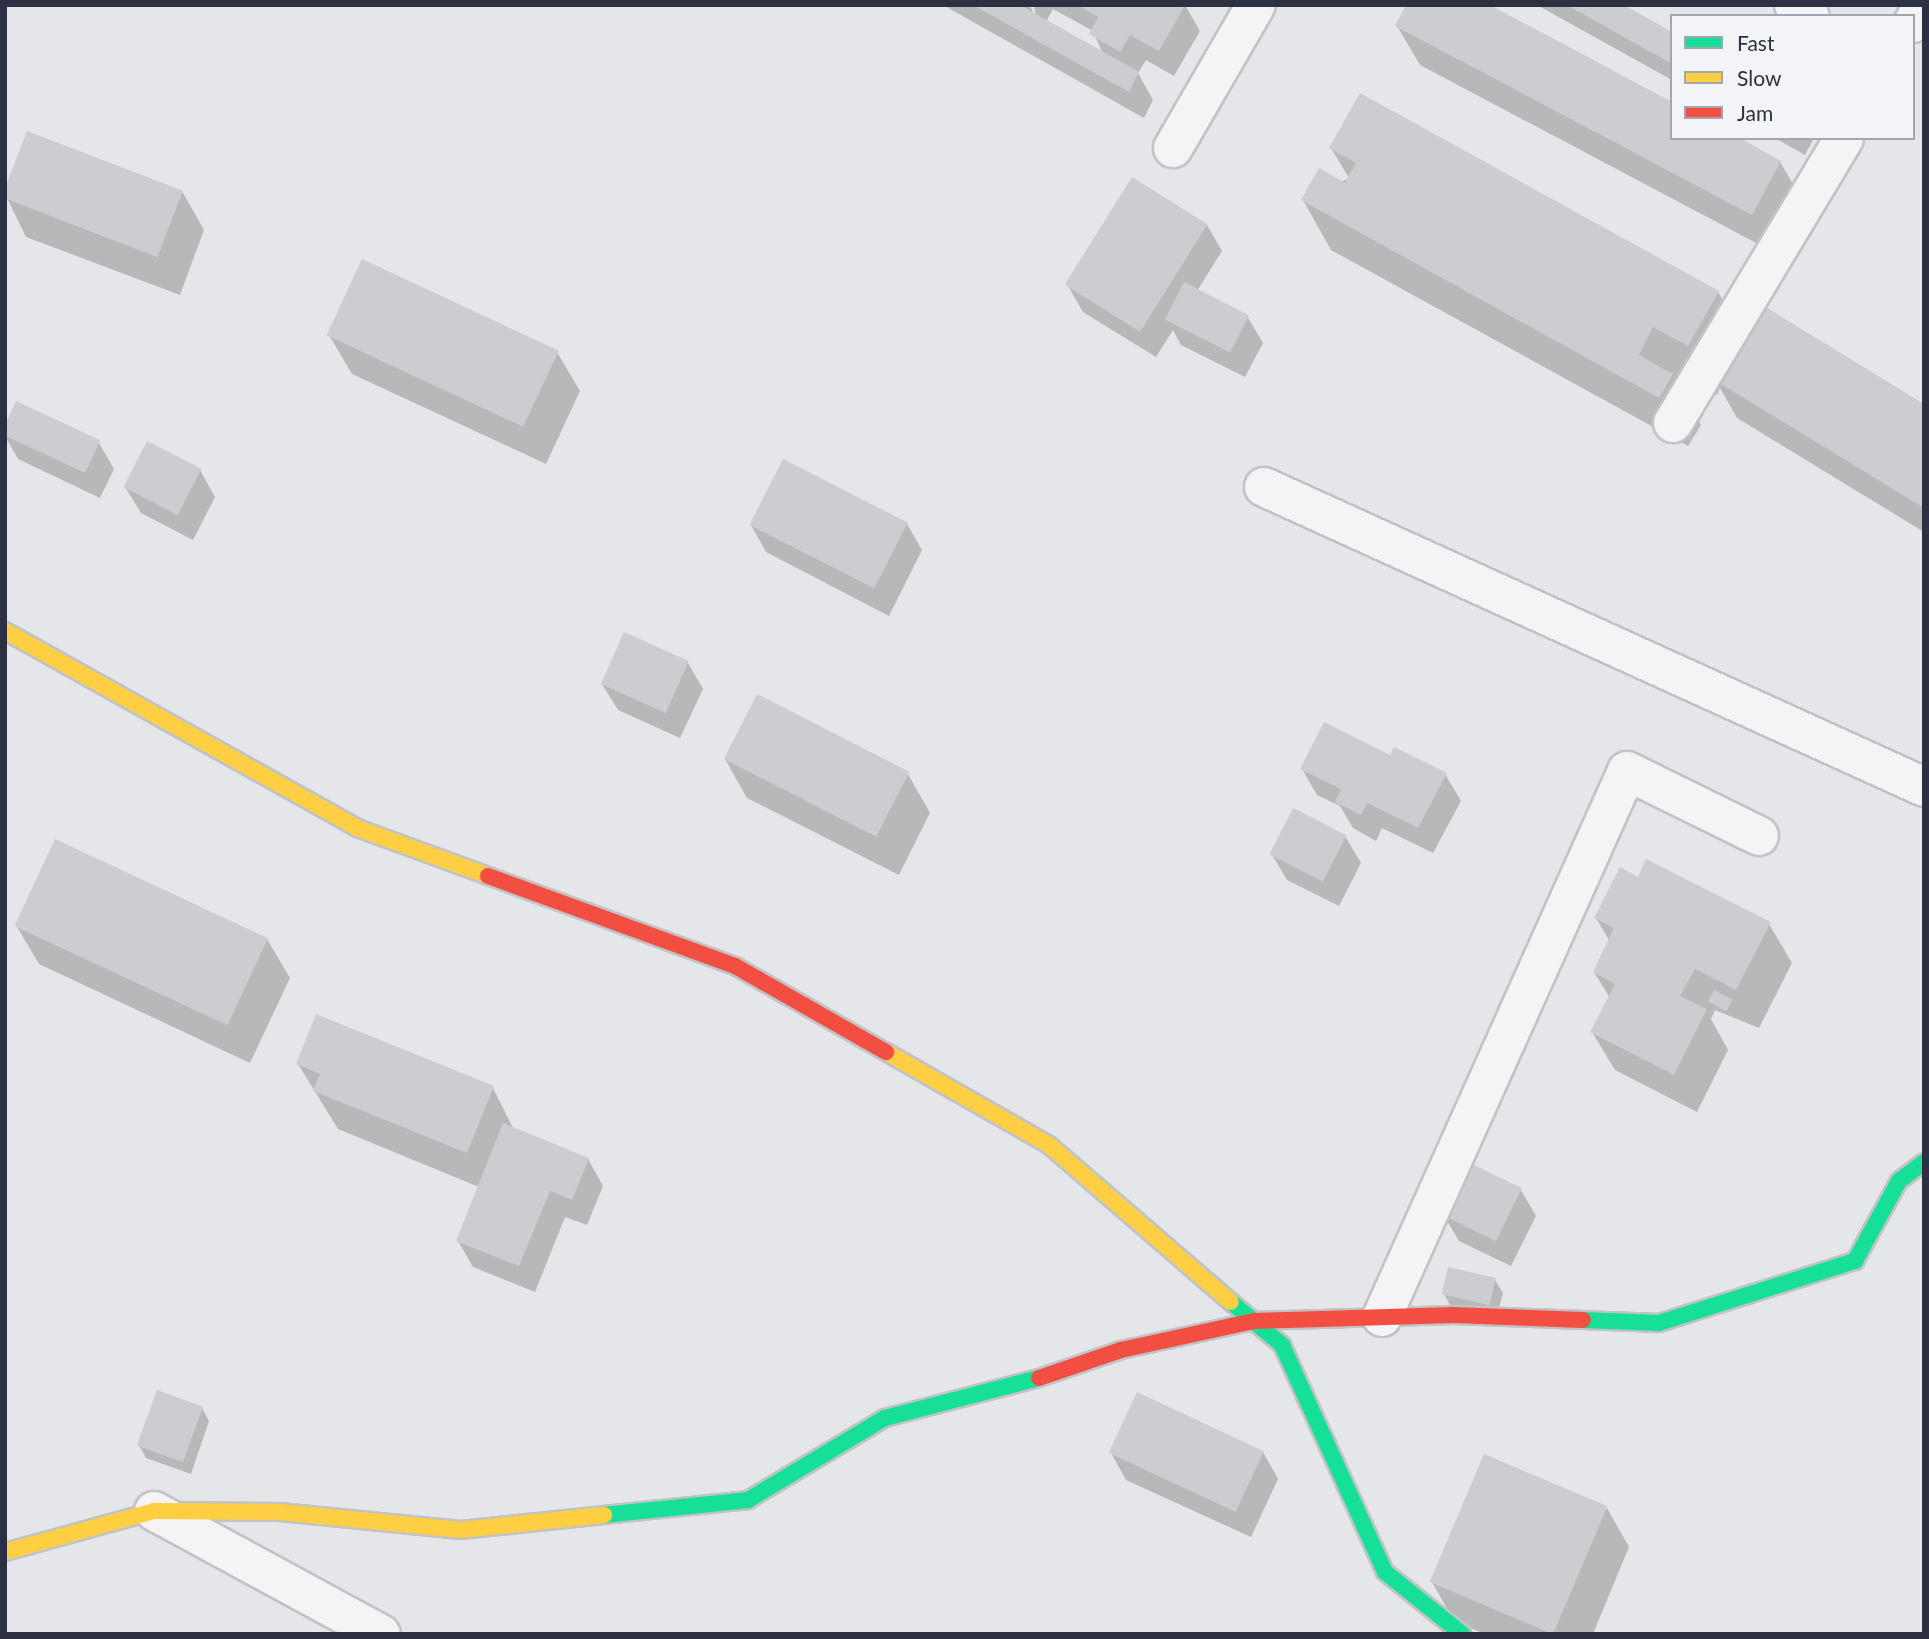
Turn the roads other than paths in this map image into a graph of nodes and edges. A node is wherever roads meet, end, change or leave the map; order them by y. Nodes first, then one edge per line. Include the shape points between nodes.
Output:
1 (1256, 5) edge
2 (1843, 140) edge
3 (1173, 148) dead end
4 (1673, 423) dead end
5 (1264, 487) dead end
6 (5, 631) edge
7 (1924, 787) edge
8 (1759, 836) dead end
9 (1924, 1161) edge
10 (1382, 1317) junction
11 (1254, 1321) junction
12 (155, 1511) junction
13 (5, 1552) edge
14 (382, 1634) edge
15 (1462, 1634) edge

1 - 3 street
2 - 4 street
5 - 7 street
6 - 11 street via 358,828 735,965 1049,1145
8 - 10 street via 1627,771
9 - 10 street via 1899,1181 1855,1261 1659,1323
10 - 11 street
11 - 12 street via 1121,1350 885,1418 748,1500 461,1530 279,1512
11 - 15 street via 1282,1345 1385,1572
12 - 13 street
12 - 14 street

